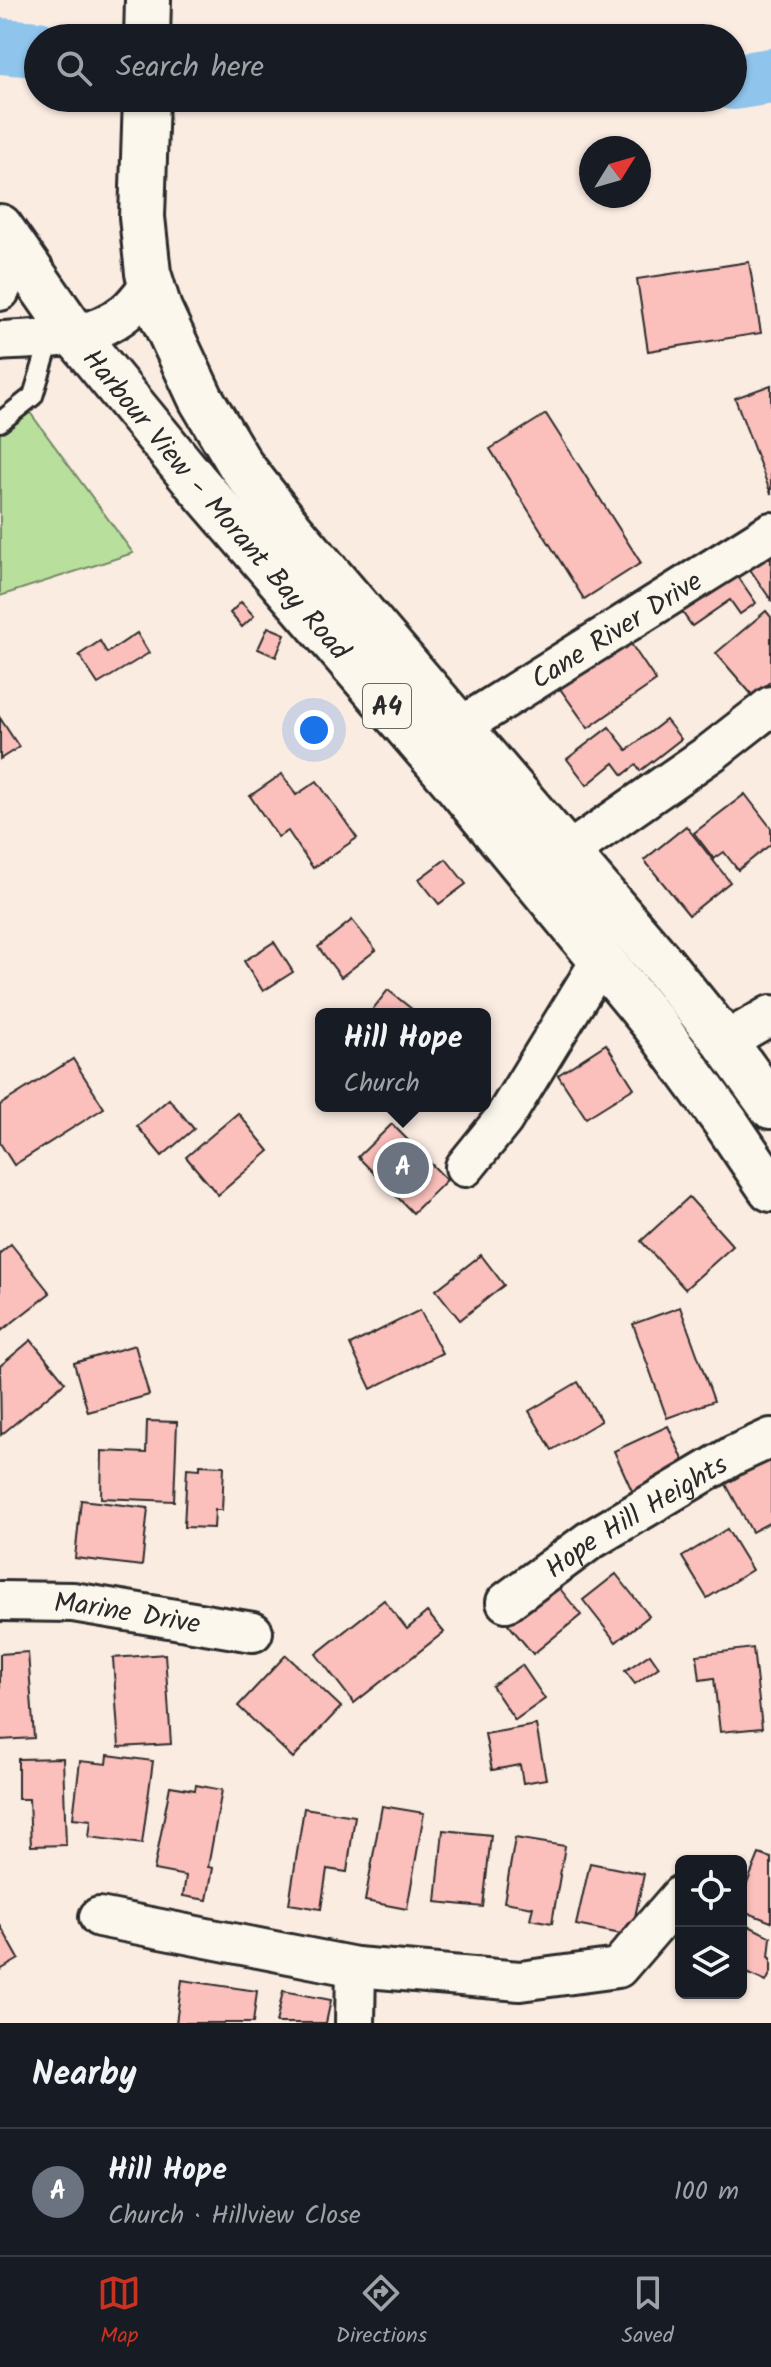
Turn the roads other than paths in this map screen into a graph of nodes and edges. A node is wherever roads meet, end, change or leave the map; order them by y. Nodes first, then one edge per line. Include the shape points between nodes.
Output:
1 (148, 0) edge
2 (147, 24) edge
3 (146, 112) edge
4 (8, 238) edge
5 (151, 283) junction
6 (0, 291) edge
7 (63, 336) junction
8 (0, 341) edge
9 (0, 422) edge
10 (771, 532) edge
11 (771, 706) edge
12 (460, 727) junction
13 (567, 853) junction
14 (601, 960) junction
15 (771, 1015) edge
16 (725, 1042) junction
17 (771, 1106) edge
18 (465, 1167) dead end
19 (771, 1189) edge
20 (771, 1438) edge
21 (0, 1601) edge
22 (506, 1602) dead end
23 (253, 1632) dead end
24 (675, 1902) edge
25 (99, 1917) dead end
26 (356, 1967) junction
27 (355, 2023) edge

1 - 2 highway
3 - 5 highway, Harbour View - Morant Bay Road / A4 via 142,217
4 - 6 street
4 - 7 highway, Harbour View - Morant Bay Road / A4
5 - 7 street via 108,324
5 - 12 highway, Harbour View - Morant Bay Road / A4 via 201,399 241,466
7 - 8 street
7 - 9 lane via 33,396
7 - 14 highway, Harbour View - Morant Bay Road / A4 via 457,785
10 - 12 street, Cane River Drive
11 - 13 street
12 - 13 highway, Harbour View - Morant Bay Road / A4
13 - 16 highway, Harbour View - Morant Bay Road / A4
14 - 18 street via 503,1120
14 - 19 highway, Harbour View - Morant Bay Road / A4 via 655,1025
15 - 16 street
16 - 17 highway, Harbour View - Morant Bay Road / A4
20 - 22 street, Hope Hill Heights via 589,1541
21 - 23 street, Marine Drive via 73,1602
24 - 26 street via 618,1968 520,1981
25 - 26 street
26 - 27 street

